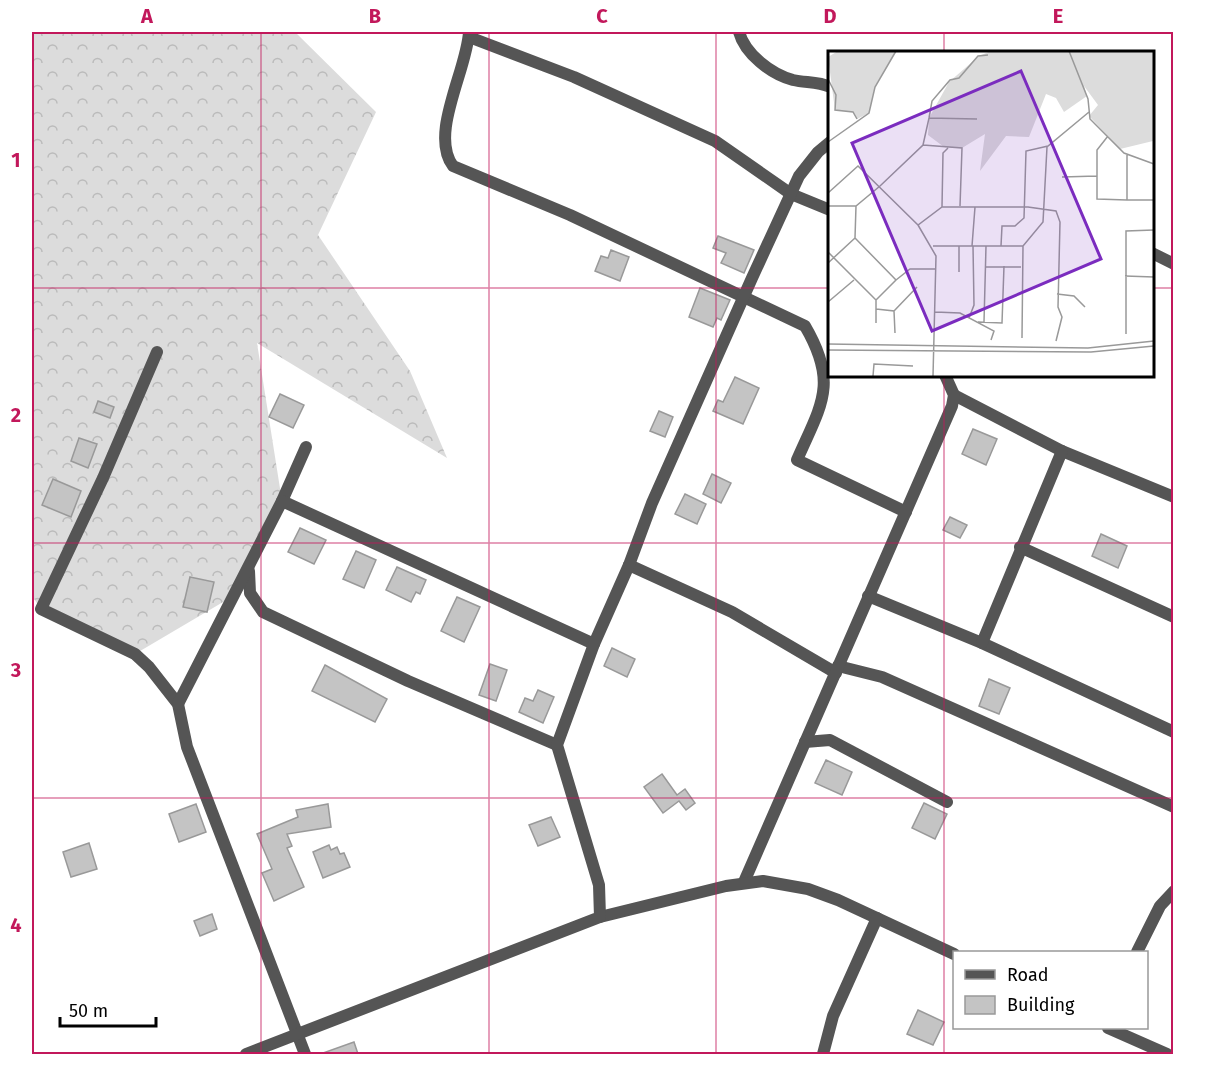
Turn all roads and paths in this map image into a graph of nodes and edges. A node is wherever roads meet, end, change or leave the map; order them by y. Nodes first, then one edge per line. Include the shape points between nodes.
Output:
1 (739, 32) edge
2 (469, 34) edge
3 (828, 87) edge
4 (828, 144) edge
5 (791, 194) junction
6 (828, 209) edge
7 (1154, 254) edge
8 (1173, 264) edge
9 (743, 298) junction
10 (157, 352) dead end
11 (945, 376) edge
12 (954, 395) junction
13 (306, 447) dead end
14 (1062, 451) junction
15 (1173, 497) edge
16 (282, 501) junction
17 (906, 512) junction
18 (1020, 547) junction
19 (629, 565) junction
20 (249, 570) junction
21 (868, 596) junction
22 (36, 606) edge
23 (1173, 617) edge
24 (982, 643) junction
25 (594, 644) junction
26 (837, 669) junction
27 (178, 704) junction
28 (1173, 732) edge
29 (805, 742) junction
30 (557, 745) junction
31 (948, 802) dead end
32 (1173, 807) edge
33 (744, 882) junction
34 (1173, 891) edge
35 (600, 917) junction
36 (877, 918) junction
37 (1138, 951) edge
38 (953, 954) edge
39 (1110, 1029) edge
40 (299, 1036) junction
41 (246, 1054) edge
42 (305, 1054) edge
43 (823, 1054) edge
44 (1167, 1054) edge

1 - 3 street via 756,59 773,70 792,80
2 - 5 street via 715,141
2 - 9 street via 446,127 446,158 453,166 570,215
4 - 5 street via 799,176
5 - 6 street
5 - 9 street
7 - 8 street
9 - 17 street via 806,326 825,375 823,400 797,460
9 - 19 street via 652,503
10 - 22 street via 103,478
11 - 12 street
12 - 14 street
12 - 17 street
13 - 16 street
14 - 15 street
14 - 18 street
16 - 20 street
16 - 25 street
17 - 21 street
18 - 23 street
18 - 24 street
19 - 25 street
19 - 26 street via 732,612
20 - 27 street
20 - 30 street via 250,593 263,612 408,681
21 - 24 street
21 - 26 street
22 - 27 street via 135,654
24 - 28 street
25 - 30 street
26 - 29 street
26 - 32 street via 882,677
27 - 40 street via 199,780
29 - 31 street via 831,740
29 - 33 street
30 - 35 street via 600,885
33 - 35 street
33 - 36 street via 808,889
34 - 37 street via 1160,906
35 - 40 street
36 - 38 street
36 - 43 street via 833,1016
39 - 44 street
40 - 41 street
40 - 42 street

